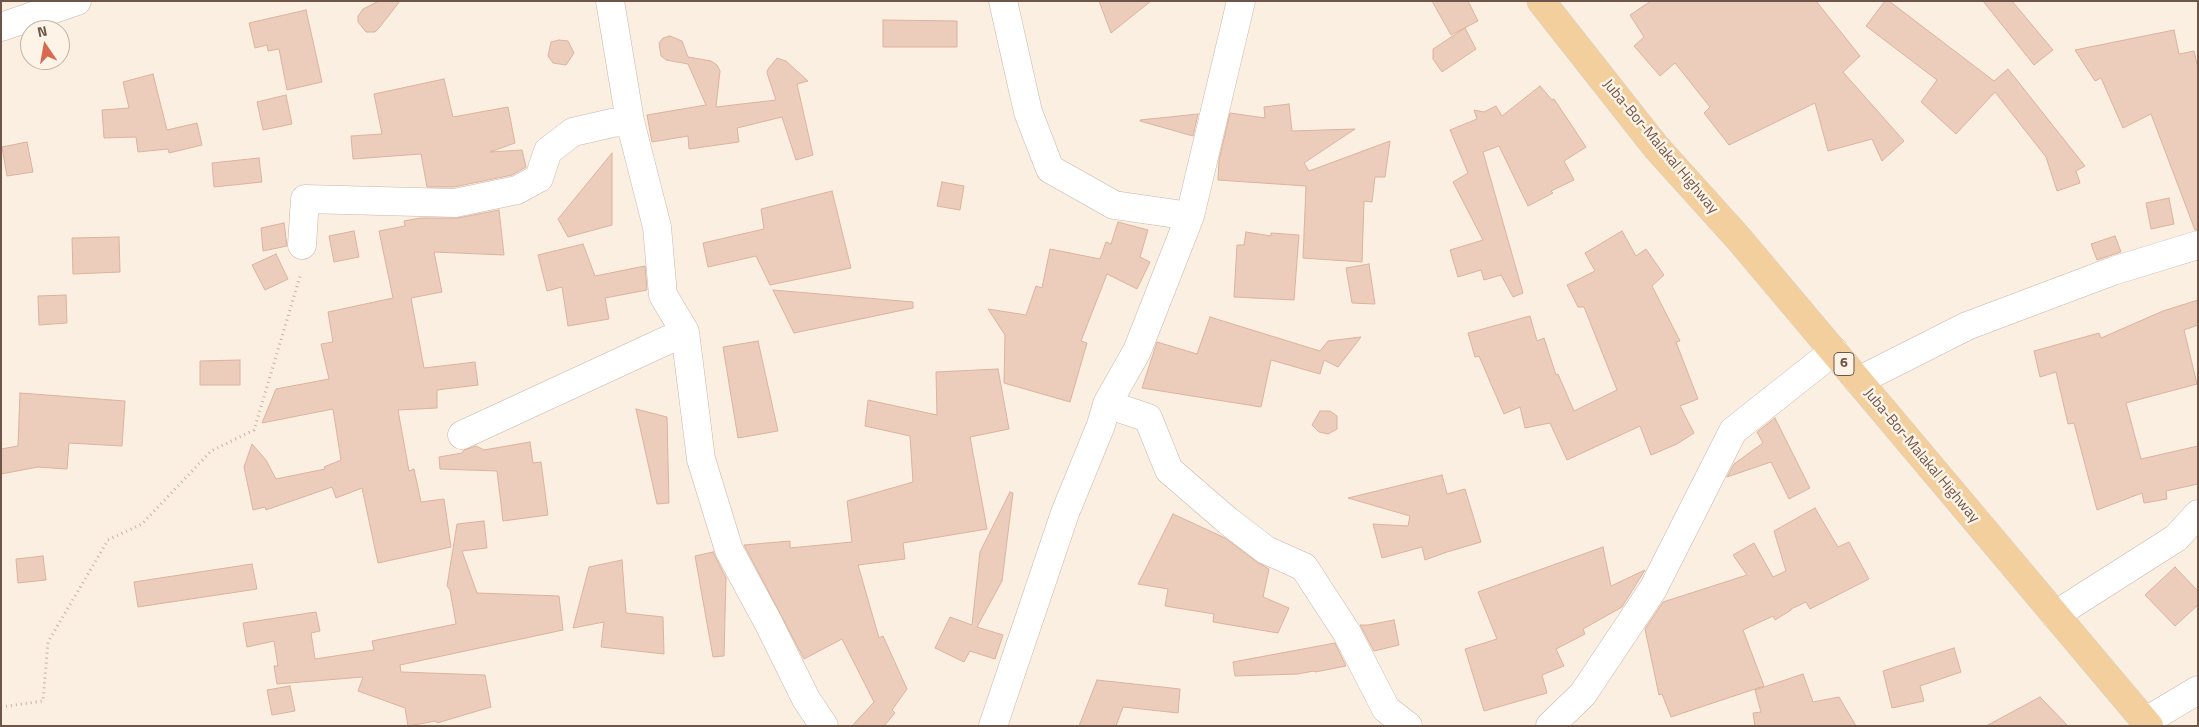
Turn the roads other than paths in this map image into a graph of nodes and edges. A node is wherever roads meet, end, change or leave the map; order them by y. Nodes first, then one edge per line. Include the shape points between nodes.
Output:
1 (77, 1) edge
2 (610, 1) edge
3 (1003, 1) edge
4 (1240, 1) edge
5 (1542, 2) edge
6 (1, 26) edge
7 (630, 121) junction
8 (1190, 216) junction
9 (302, 245) road end
10 (2198, 245) edge
11 (685, 332) junction
12 (1834, 351) junction
13 (1858, 380) junction
14 (1107, 404) junction
15 (462, 435) dead end
16 (2198, 514) edge
17 (2055, 616) junction
18 (2198, 690) edge
19 (2147, 724) edge
20 (824, 726) edge
21 (993, 726) edge
22 (1408, 726) edge
23 (1550, 726) edge

1 - 6 street
2 - 7 street
3 - 8 street via 1028,112 1050,169 1114,205
4 - 8 street
5 - 12 main road, Juba-Bor-Malakal Highway / 6 via 1656,147
7 - 9 street via 573,132 548,151 540,178 517,190 455,203 305,198
7 - 11 street via 657,227 663,295
8 - 14 street via 1137,351
10 - 13 street via 2113,271 1966,326
11 - 15 street
11 - 20 street via 701,459 728,550 806,699
12 - 13 main road, Juba-Bor-Malakal Highway / 6
12 - 23 street via 1734,431 1653,589 1583,694
13 - 17 main road, Juba-Bor-Malakal Highway / 6
14 - 21 street via 1065,513
14 - 22 street via 1148,418 1169,470 1266,550 1304,568 1347,633 1386,709
16 - 17 street via 2176,538
17 - 19 main road, Juba-Bor-Malakal Highway / 6
18 - 19 street

